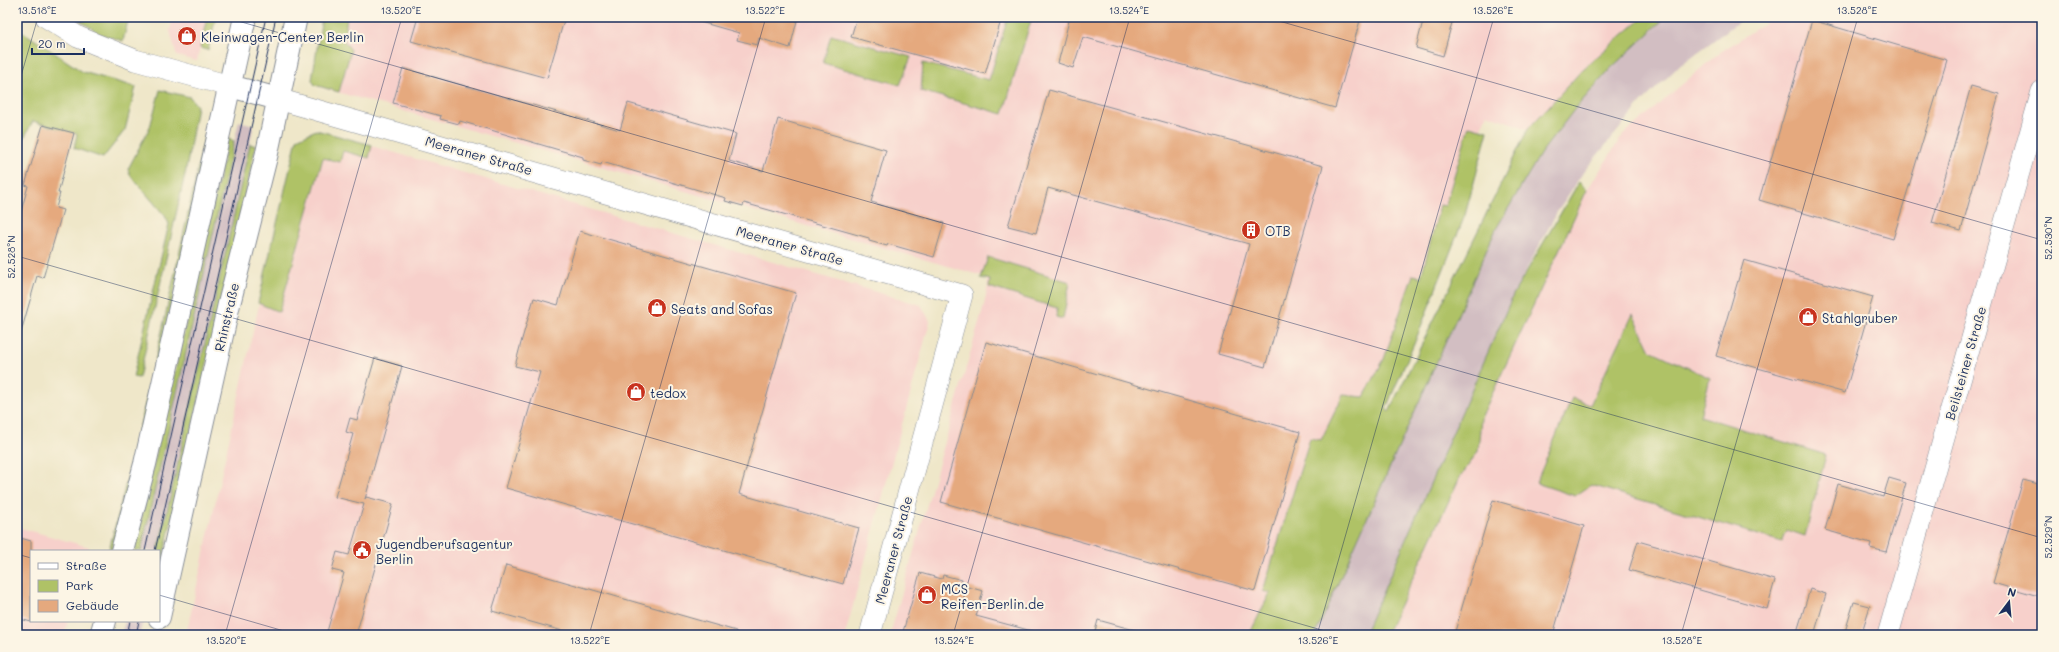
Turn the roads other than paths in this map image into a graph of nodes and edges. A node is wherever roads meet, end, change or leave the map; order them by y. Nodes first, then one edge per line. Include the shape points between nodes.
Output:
1 (46, 17) edge
2 (245, 17) edge
3 (296, 17) edge
4 (230, 86) junction
5 (2042, 91) edge
6 (278, 99) junction
7 (122, 550) edge
8 (160, 613) edge
9 (104, 622) edge
10 (158, 622) edge
11 (101, 635) edge
12 (155, 635) edge
13 (870, 635) edge
14 (1888, 635) edge

1 - 4 street via 78,37 128,58
2 - 4 main road
3 - 6 main road, Rhinstraße
4 - 6 main road
4 - 7 main road via 145,464
5 - 14 street, Beilsteiner Straße
6 - 8 main road, Rhinstraße
6 - 13 street, Meeraner Straße via 962,295
9 - 11 main road
10 - 12 main road

